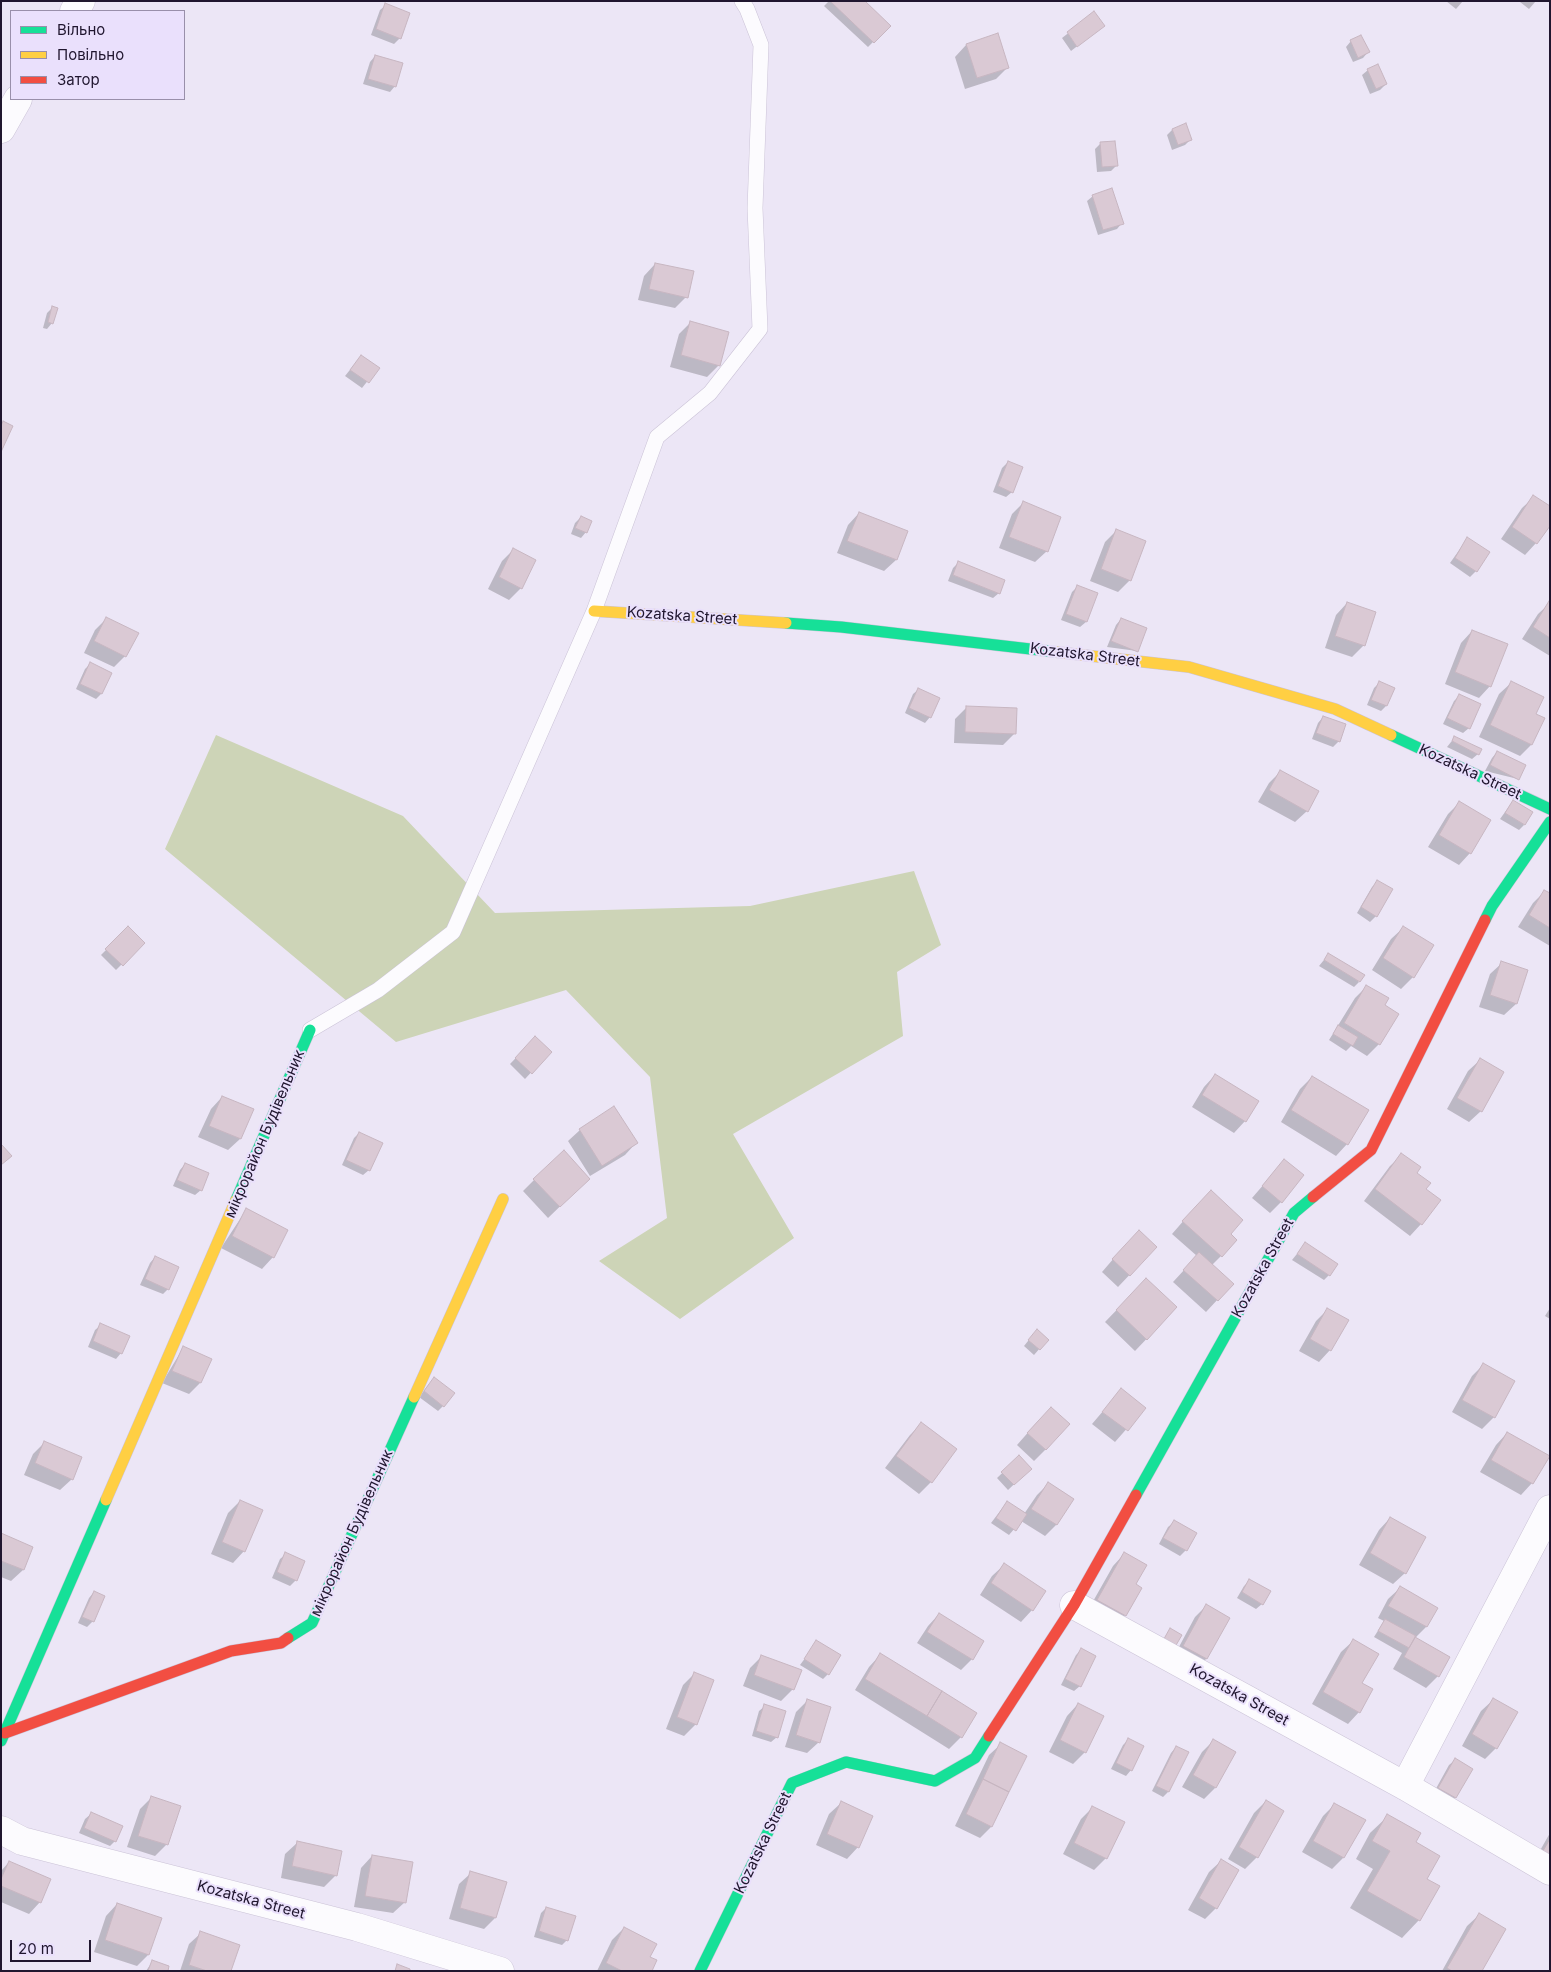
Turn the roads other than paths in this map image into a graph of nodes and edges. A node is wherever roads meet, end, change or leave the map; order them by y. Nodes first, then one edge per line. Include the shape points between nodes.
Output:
1 (742, 1) edge
2 (17, 100) edge
3 (1, 129) edge
4 (594, 611) junction
5 (1550, 809) edge
6 (1550, 822) edge
7 (310, 1030) joint
8 (503, 1199) dead end
9 (1550, 1509) edge
10 (1074, 1605) junction
11 (3, 1737) edge
12 (1405, 1786) junction
13 (1, 1830) edge
14 (1550, 1871) edge
15 (500, 1971) edge
16 (700, 1971) edge

1 - 4 lane via 761,45 755,208 760,329 710,394 657,437
2 - 3 street
4 - 5 street, Kozatska Street via 841,627 1189,667 1335,710
4 - 7 lane via 453,932 378,990
6 - 10 street, Kozatska Street via 1492,906 1371,1150 1294,1213
7 - 11 street, мікрорайон Будівельник
8 - 11 street, мікрорайон Будівельник via 312,1623 281,1644 231,1651
9 - 12 street
10 - 12 street, Kozatska Street
10 - 16 street, Kozatska Street via 975,1758 935,1781 846,1762 792,1783
12 - 14 street, Kozatska Street
13 - 15 street, Kozatska Street via 22,1840 357,1927

